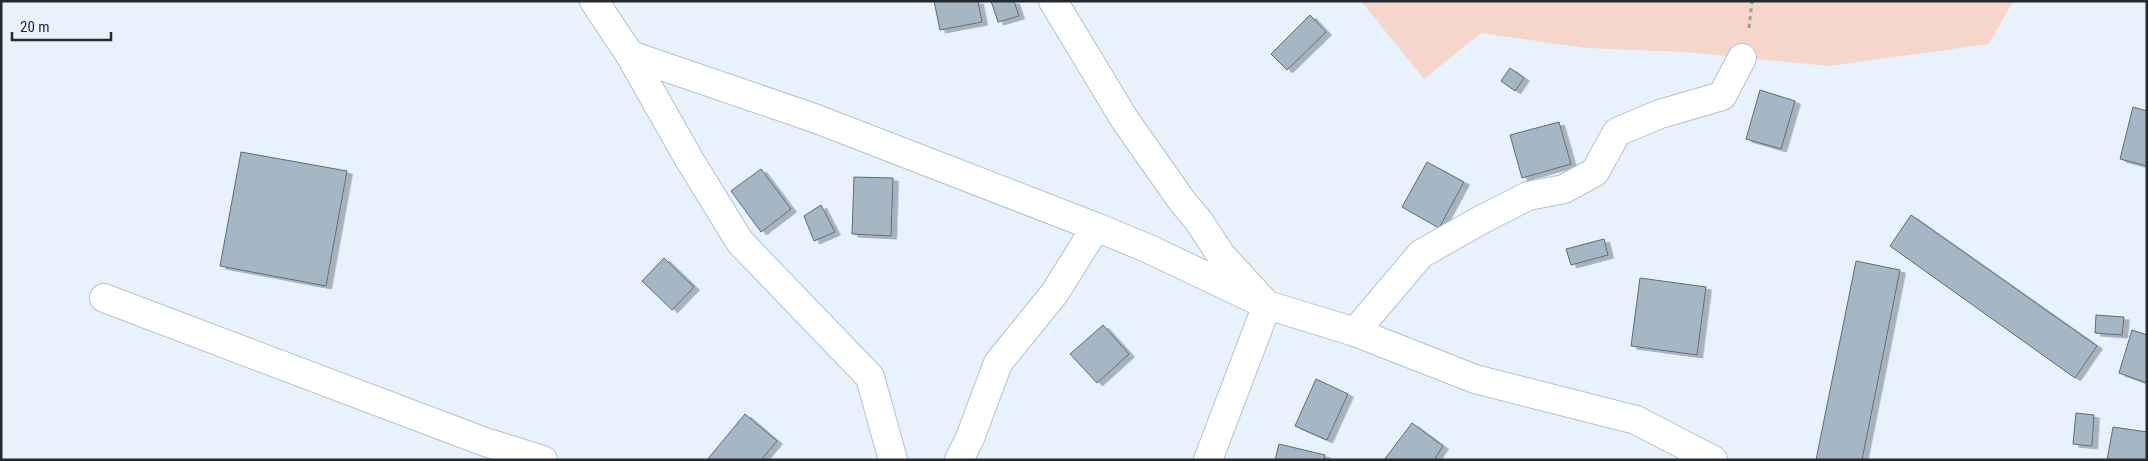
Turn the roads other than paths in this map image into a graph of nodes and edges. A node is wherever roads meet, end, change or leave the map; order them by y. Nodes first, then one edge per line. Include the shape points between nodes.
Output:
1 (594, 1) edge
2 (1053, 1) edge
3 (630, 55) junction
4 (1742, 58) dead end
5 (1096, 227) junction
6 (104, 298) dead end
7 (1267, 305) junction
8 (1355, 332) junction
9 (543, 460) edge
10 (893, 460) edge
11 (958, 460) edge
12 (1208, 460) edge
13 (1713, 460) edge

1 - 3 street
2 - 7 street via 1126,120 1176,193 1221,255
3 - 5 street via 814,118
3 - 10 street via 740,242 870,377
4 - 8 street via 1722,96 1660,114 1617,132 1595,172 1564,189 1528,196 1421,254
5 - 7 street
5 - 11 street via 1054,294 998,363 970,438
6 - 9 street via 485,442
7 - 8 street
7 - 12 street
8 - 13 street via 1475,379 1636,420

